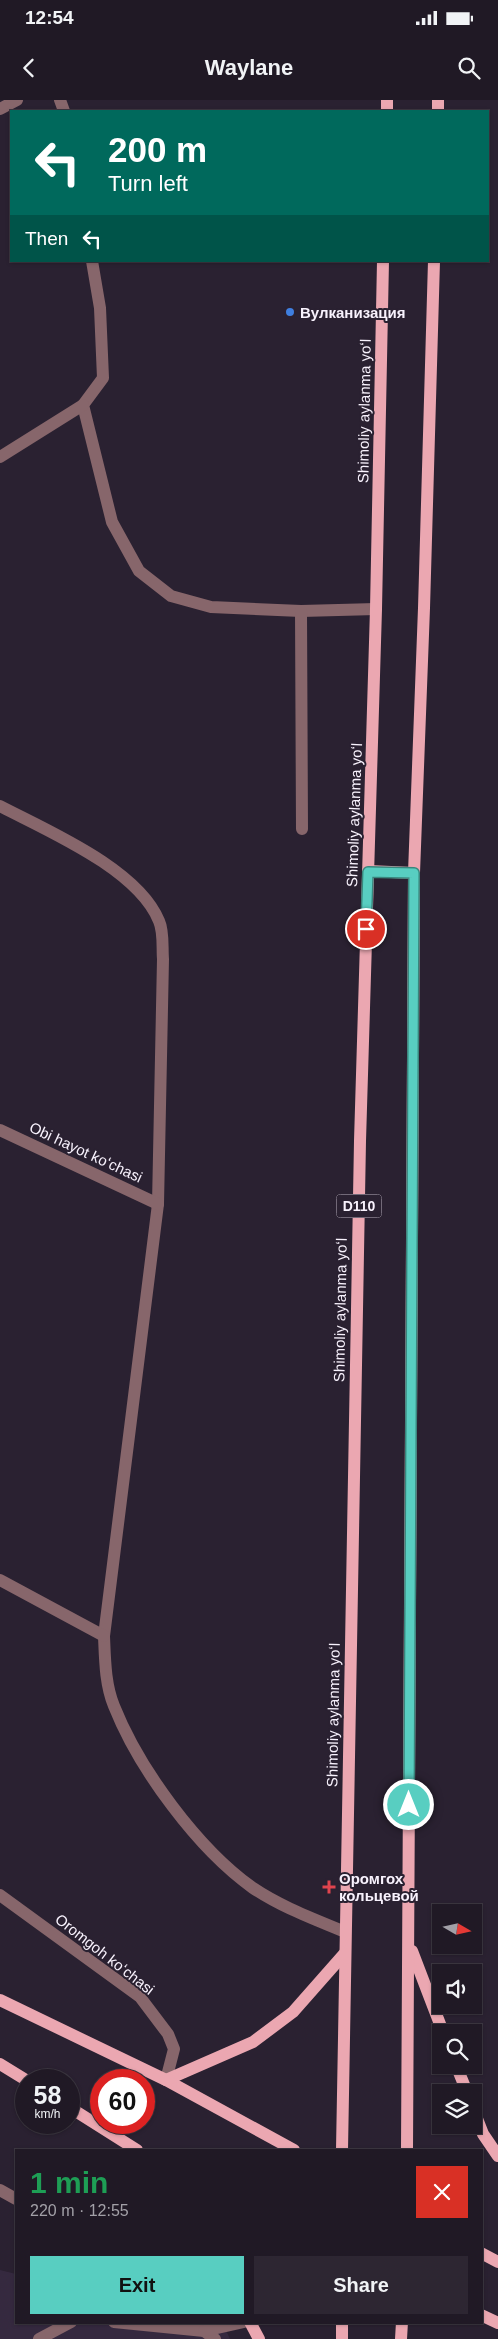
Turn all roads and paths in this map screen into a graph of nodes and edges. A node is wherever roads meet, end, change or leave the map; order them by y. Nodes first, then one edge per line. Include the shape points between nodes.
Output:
1 (17, 100) edge
2 (0, 109) edge
3 (92, 262) edge
4 (383, 262) edge
5 (434, 262) edge
6 (84, 405) junction
7 (0, 457) edge
8 (376, 609) junction
9 (301, 610) junction
10 (0, 806) edge
11 (302, 829) dead end
12 (368, 872) junction
13 (414, 873) junction
14 (0, 1130) edge
15 (158, 1204) junction
16 (0, 1580) edge
17 (104, 1636) junction
18 (0, 1895) edge
19 (346, 1932) junction
20 (409, 1943) junction
21 (345, 1953) junction
22 (0, 2000) edge
23 (440, 2024) edge
24 (0, 2064) edge
25 (15, 2073) edge
26 (166, 2080) junction
27 (80, 2114) edge
28 (482, 2131) edge
29 (135, 2149) edge
30 (292, 2149) edge
31 (342, 2149) edge
32 (407, 2149) edge
33 (498, 2156) edge
34 (0, 2190) edge
35 (15, 2198) edge
36 (483, 2254) edge
37 (498, 2262) edge
38 (483, 2316) edge
39 (498, 2323) edge
40 (67, 2324) edge
41 (129, 2324) edge
42 (239, 2324) edge
43 (251, 2324) edge
44 (342, 2324) edge
45 (402, 2324) edge
46 (210, 2335) edge
47 (40, 2339) edge
48 (258, 2339) edge
49 (342, 2339) edge
50 (401, 2339) edge

1 - 2 street
3 - 6 street via 100,308 103,378
4 - 8 main road, Shimoliy aylanma yoʻl / D110
5 - 13 main road
6 - 7 street
6 - 9 street via 112,522 139,571 171,596 210,607
8 - 9 street
8 - 12 main road, Shimoliy aylanma yoʻl / D110
9 - 11 street
10 - 15 street via 83,849 133,885 160,922 163,959
12 - 13 main road
12 - 19 main road, Shimoliy aylanma yoʻl / D110
13 - 20 main road
14 - 15 street, Obi hayot koʻchasi
15 - 17 street
16 - 17 street
17 - 19 street via 106,1676 114,1706 157,1784 190,1829 253,1888 285,1907
18 - 26 street, Oromgoh koʻchasi via 140,1997 168,2034 174,2049
19 - 21 main road, Shimoliy aylanma yoʻl / D110
20 - 23 main road
20 - 32 main road
21 - 26 main road via 293,2012 253,2042
21 - 31 main road, Shimoliy aylanma yoʻl / D110
22 - 26 main road
24 - 25 main road
26 - 30 main road
27 - 29 main road
28 - 33 main road
34 - 35 street
36 - 37 main road
38 - 39 main road
40 - 47 street
41 - 46 street
42 - 46 street
43 - 48 main road
44 - 49 main road
45 - 50 main road

